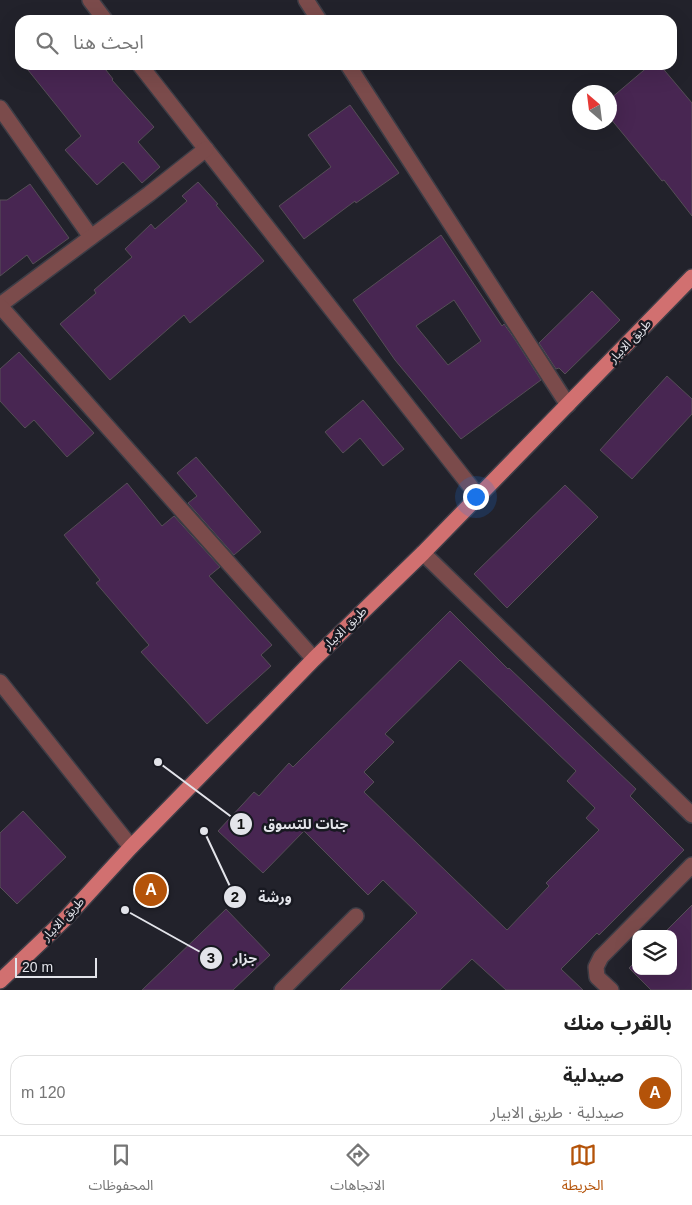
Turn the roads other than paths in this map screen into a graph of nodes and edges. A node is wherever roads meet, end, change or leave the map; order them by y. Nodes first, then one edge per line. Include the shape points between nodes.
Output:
1 (90, 0) edge
2 (306, 0) edge
3 (102, 15) edge
4 (316, 15) edge
5 (144, 70) edge
6 (351, 70) edge
7 (0, 108) edge
8 (206, 149) junction
9 (92, 236) junction
10 (692, 277) edge
11 (0, 305) edge
12 (568, 405) junction
13 (478, 496) junction
14 (423, 553) junction
15 (314, 659) junction
16 (0, 682) edge
17 (692, 815) edge
18 (131, 847) junction
19 (692, 866) edge
20 (356, 916) dead end
21 (0, 981) edge
22 (282, 990) edge
23 (611, 990) edge

1 - 3 street
2 - 4 street
5 - 8 street
6 - 12 street
7 - 9 street
8 - 9 street
8 - 13 street
9 - 11 street
10 - 12 main road, طريق الابيار
11 - 15 street
12 - 13 main road, طريق الابيار
13 - 14 main road, طريق الابيار
14 - 15 main road, طريق الابيار
14 - 17 street
15 - 18 main road, طريق الابيار
16 - 18 street
18 - 21 main road, طريق الابيار via 65,920
19 - 23 street via 601,957 596,967 597,977
20 - 22 street

